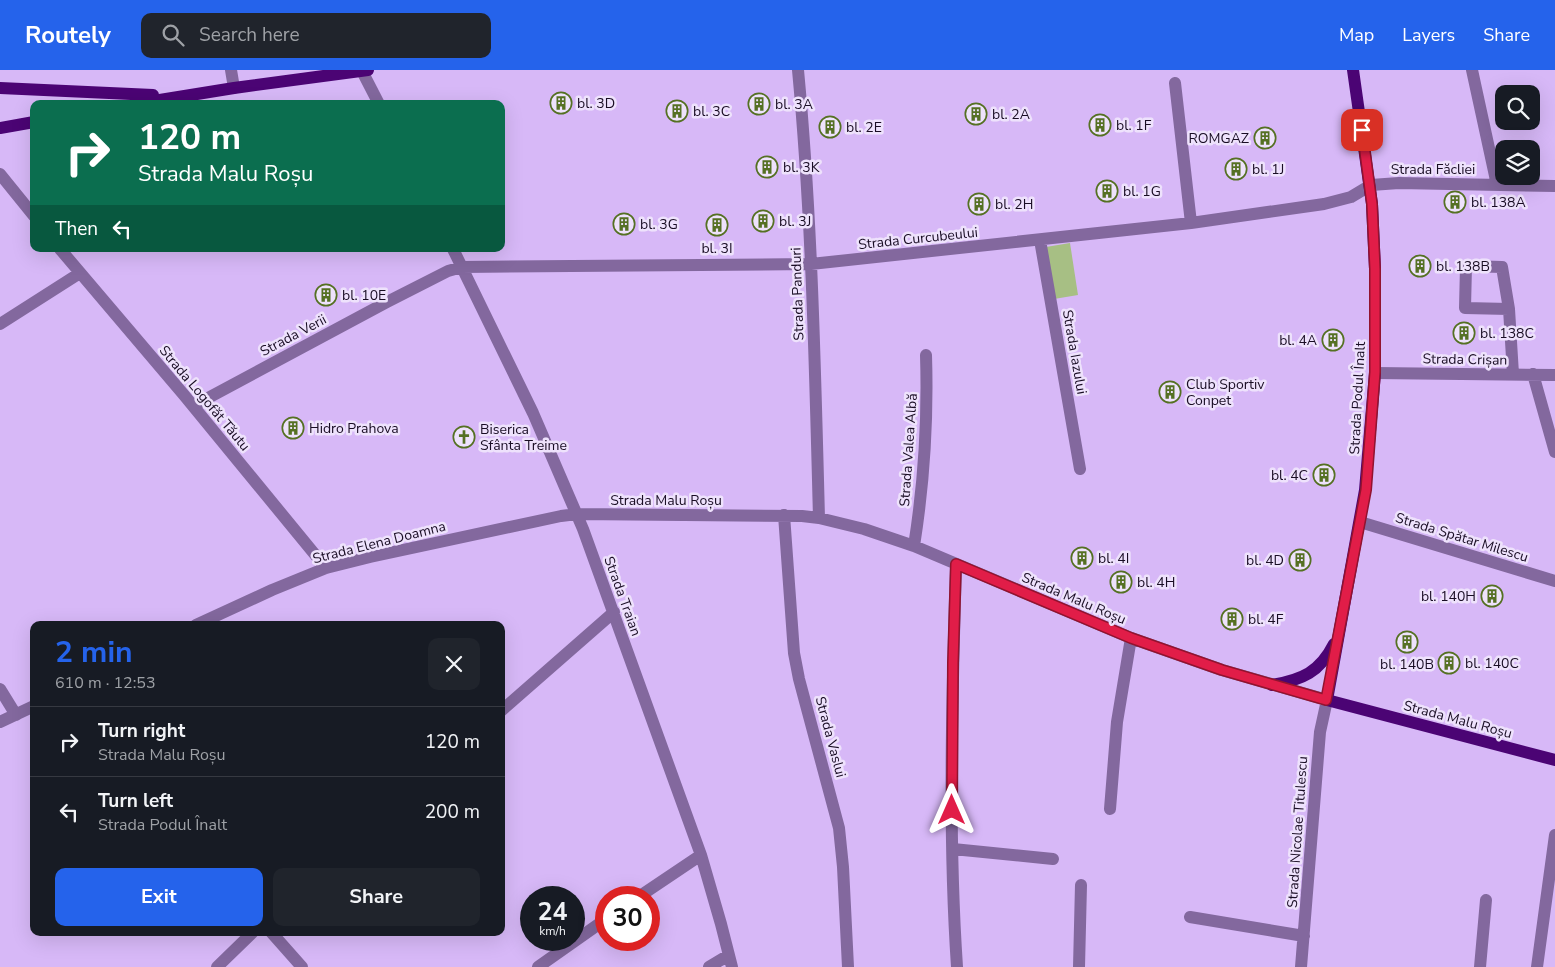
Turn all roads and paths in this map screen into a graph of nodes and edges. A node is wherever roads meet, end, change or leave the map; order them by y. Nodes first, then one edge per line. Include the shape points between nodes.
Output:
1 (231, 70) edge
2 (365, 70) edge
3 (798, 70) edge
4 (1344, 70) edge
5 (1352, 70) edge
6 (1472, 70) edge
7 (1176, 83) dead end
8 (0, 88) edge
9 (234, 88) junction
10 (1356, 95) junction
11 (178, 96) junction
12 (156, 100) edge
13 (377, 100) edge
14 (30, 123) edge
15 (0, 128) edge
16 (0, 174) edge
17 (1495, 176) edge
18 (1371, 185) junction
19 (1495, 185) edge
20 (1497, 185) edge
21 (1555, 186) edge
22 (30, 211) edge
23 (1191, 222) junction
24 (1040, 240) junction
25 (62, 252) edge
26 (454, 252) edge
27 (811, 264) junction
28 (462, 267) junction
29 (80, 273) junction
30 (1508, 309) junction
31 (0, 324) edge
32 (926, 355) dead end
33 (1375, 372) junction
34 (1513, 374) junction
35 (1533, 374) junction
36 (1555, 375) edge
37 (193, 406) junction
38 (1555, 452) edge
39 (1080, 469) dead end
40 (577, 514) junction
41 (784, 515) junction
42 (820, 518) junction
43 (1360, 522) junction
44 (914, 546) junction
45 (956, 564) junction
46 (326, 568) junction
47 (1555, 581) edge
48 (614, 612) junction
49 (205, 621) edge
50 (1339, 632) junction
51 (1131, 638) junction
52 (1272, 685) junction
53 (0, 688) edge
54 (1326, 700) junction
55 (505, 707) edge
56 (30, 708) edge
57 (16, 714) junction
58 (0, 722) edge
59 (1555, 760) edge
60 (1110, 809) dead end
61 (1555, 836) edge
62 (952, 849) junction
63 (701, 854) junction
64 (1053, 859) dead end
65 (654, 886) edge
66 (1081, 886) dead end
67 (1486, 900) dead end
68 (1190, 917) dead end
69 (1549, 926) edge
70 (595, 927) edge
71 (249, 936) edge
72 (274, 936) edge
73 (1304, 936) junction
74 (730, 961) edge
75 (217, 967) edge
76 (302, 967) edge
77 (538, 967) edge
78 (709, 967) edge
79 (848, 967) edge
80 (957, 967) edge
81 (1078, 967) edge
82 (1301, 967) edge
83 (1480, 967) edge
84 (1537, 967) edge

1 - 9 street
2 - 9 main road
2 - 13 street
3 - 27 street, Strada Panduri
4 - 10 main road, Strada Podul Înalt
5 - 10 main road, Strada Podul Înalt
6 - 17 street
7 - 23 street
8 - 11 main road
9 - 11 main road
10 - 18 main road, Strada Podul Înalt
11 - 12 main road
14 - 15 main road
16 - 22 street
18 - 19 street, Strada Făcliei
18 - 23 street, Strada Curcubeului via 1340,201
18 - 33 main road, Strada Podul Înalt
20 - 21 street, Strada Făcliei
23 - 24 street, Strada Curcubeului
24 - 27 street, Strada Curcubeului
24 - 39 street, Strada Iazului
25 - 29 street, Strada Logofăt Tăutu
26 - 28 street, Strada Traian
27 - 28 street, Strada Curcubeului
27 - 42 street, Strada Panduri
28 - 37 street, Strada Verii via 413,289
28 - 40 street, Strada Traian via 530,406
29 - 31 street
29 - 37 street, Strada Logofăt Tăutu
30 - 30 street via 1502,267 1466,266 1465,308
30 - 34 street
32 - 44 street, Strada Valea Albă via 923,468
33 - 34 street, Strada Crișan
33 - 43 main road, Strada Podul Înalt via 1369,458
34 - 35 street, Strada Crișan
35 - 36 street, Strada Crișan
35 - 38 street
37 - 46 street, Strada Logofăt Tăutu
40 - 41 street, Strada Malu Roșu
40 - 46 street, Strada Elena Doamna
40 - 48 street, Strada Traian
41 - 42 street, Strada Malu Roșu
41 - 79 street, Strada Vaslui via 794,653 839,828
42 - 44 street, Strada Malu Roșu
43 - 47 street, Strada Spătar Milescu
43 - 50 main road, Strada Podul Înalt
44 - 45 street, Strada Malu Roșu
45 - 51 street, Strada Malu Roșu
45 - 62 street
46 - 49 street, Strada Elena Doamna
48 - 55 street
48 - 63 street, Strada Traian
50 - 52 main road via 1321,664 1308,675
50 - 54 main road, Strada Podul Înalt
51 - 52 street, Strada Malu Roșu
51 - 60 street via 1117,722
52 - 54 street, Strada Malu Roșu
53 - 57 street
54 - 59 main road, Strada Malu Roșu
54 - 73 street, Strada Nicolae Titulescu via 1320,732
56 - 57 street
57 - 58 street
61 - 69 street
62 - 64 street
62 - 80 street
63 - 65 street
63 - 74 street, Strada Traian
66 - 81 street
67 - 83 street
68 - 73 street
69 - 84 street
70 - 77 street
71 - 75 street
72 - 76 street
73 - 82 street, Strada Nicolae Titulescu
74 - 78 street

